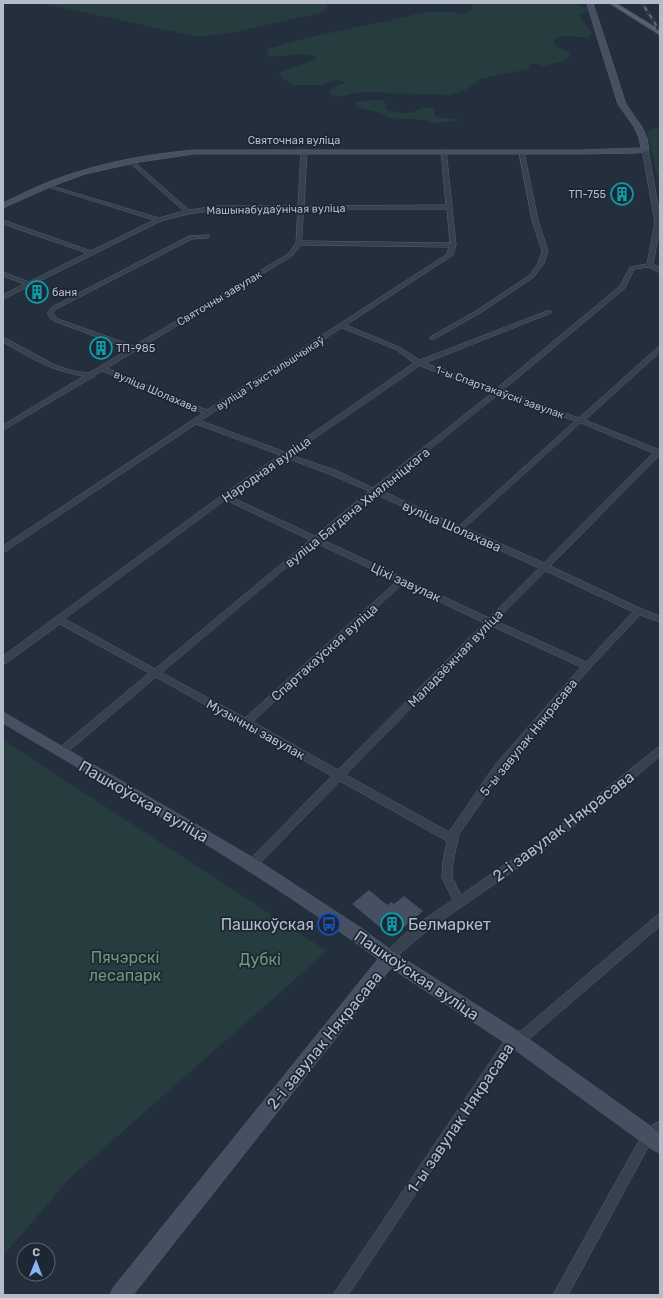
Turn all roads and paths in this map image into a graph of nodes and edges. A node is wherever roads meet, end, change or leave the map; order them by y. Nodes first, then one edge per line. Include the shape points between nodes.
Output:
1 (590, 3) edge
2 (612, 3) edge
3 (660, 33) edge
4 (645, 149) junction
5 (304, 151) junction
6 (444, 151) junction
7 (521, 152) junction
8 (132, 162) junction
9 (47, 185) junction
10 (3, 206) edge
11 (300, 208) junction
12 (449, 208) junction
13 (188, 212) junction
14 (159, 220) junction
15 (3, 222) edge
16 (207, 236) dead end
17 (299, 243) junction
18 (453, 245) junction
19 (91, 253) junction
20 (650, 265) junction
21 (660, 271) edge
22 (3, 274) edge
23 (28, 284) junction
24 (3, 297) edge
25 (549, 312) dead end
26 (342, 326) junction
27 (3, 338) edge
28 (432, 338) dead end
29 (660, 348) edge
30 (136, 349) junction
31 (419, 363) junction
32 (103, 369) junction
33 (92, 376) junction
34 (498, 391) junction
35 (208, 413) junction
36 (579, 420) junction
37 (196, 422) junction
38 (3, 428) edge
39 (659, 452) edge
40 (284, 455) junction
41 (374, 491) junction
42 (226, 497) junction
43 (460, 529) junction
44 (316, 540) junction
45 (3, 550) edge
46 (545, 567) junction
47 (402, 581) junction
48 (639, 611) junction
49 (660, 618) edge
50 (60, 620) junction
51 (490, 622) junction
52 (3, 661) edge
53 (587, 666) junction
54 (155, 673) junction
55 (3, 717) edge
56 (246, 723) junction
57 (660, 751) edge
58 (61, 752) junction
59 (339, 775) junction
60 (452, 839) junction
61 (252, 864) junction
62 (459, 901) junction
63 (660, 919) edge
64 (389, 958) junction
65 (513, 1038) junction
66 (656, 1135) edge
67 (120, 1295) edge
68 (340, 1295) edge
69 (560, 1295) edge

1 - 4 street via 622,104 638,127
2 - 3 main road
4 - 7 street, Святочная вуліца
4 - 20 street via 658,222
5 - 6 street, Святочная вуліца
5 - 8 street, Святочная вуліца via 194,152
5 - 11 street
6 - 7 street, Святочная вуліца
6 - 12 street
7 - 28 street via 535,220 545,250 541,263 532,276 478,312
8 - 9 street, Святочная вуліца
8 - 13 street
9 - 10 street, Святочная вуліца
9 - 14 street
11 - 12 street, Машынабудаўнічая вуліца
11 - 13 street, Машынабудаўнічая вуліца via 217,208
11 - 17 street
12 - 18 street
13 - 14 street, Машынабудаўнічая вуліца
14 - 19 street, Машынабудаўнічая вуліца
15 - 19 street
16 - 30 street, Машынабудаўнічая вуліца via 191,237 50,312 56,320
17 - 18 street
17 - 30 street, Святочны завулак via 290,255
18 - 26 street, вуліца Тэкстыльшчыкаў via 450,255
19 - 23 street, Машынабудаўнічая вуліца
20 - 21 street
20 - 34 street, вуліца Багдана Хмяльніцкага via 632,268 623,287
22 - 23 street
23 - 24 street, Машынабудаўнічая вуліца
25 - 31 street, Народная вуліца
26 - 31 street, 1-ы Спартакаўскі завулак via 397,348
26 - 35 street, вуліца Тэкстыльшчыкаў
27 - 33 street via 38,360 69,372
29 - 36 street
30 - 32 street, Святочны завулак
31 - 34 street, 1-ы Спартакаўскі завулак
31 - 40 street, Народная вуліца
32 - 33 street, Святочны завулак
32 - 35 street, вуліца Шолахава
33 - 38 street, Святочны завулак
34 - 36 street, 1-ы Спартакаўскі завулак
34 - 41 street, вуліца Багдана Хмяльніцкага
35 - 37 street, вуліца Тэкстыльшчыкаў
36 - 39 street, 1-ы Спартакаўскі завулак
36 - 43 street
37 - 40 street, вуліца Шолахава
37 - 45 street, вуліца Тэкстыльшчыкаў
39 - 46 street, Маладзёжная вуліца
40 - 41 street, вуліца Шолахава via 308,462
40 - 42 street, Народная вуліца
41 - 43 street, вуліца Шолахава
41 - 44 street, вуліца Багдана Хмяльніцкага
42 - 44 street, Ціхі завулак
42 - 50 street, Народная вуліца
43 - 46 street, вуліца Шолахава
44 - 47 street, Ціхі завулак
44 - 54 street, вуліца Багдана Хмяльніцкага
46 - 48 street, вуліца Шолахава
46 - 51 street, Маладзёжная вуліца
47 - 51 street, Ціхі завулак
47 - 56 street, Спартакаўская вуліца
48 - 49 street, вуліца Шолахава
48 - 53 street, 5-ы завулак Някрасава
50 - 52 street, Народная вуліца
50 - 54 street, Музычны завулак
51 - 53 street, Ціхі завулак
51 - 59 street, Маладзёжная вуліца
53 - 60 street, 5-ы завулак Някрасава via 499,768
54 - 56 street, Музычны завулак
54 - 58 street, вуліца Багдана Хмяльніцкага
55 - 58 street, Пашкоўская вуліца
56 - 59 street, Музычны завулак
57 - 62 street, 2-і завулак Някрасава via 580,816 490,882
58 - 61 street, Пашкоўская вуліца
59 - 60 street, Музычны завулак
59 - 61 street, Маладзёжная вуліца
60 - 62 street, 5-ы завулак Някрасава via 447,877
61 - 64 street, Пашкоўская вуліца
62 - 64 street, 2-і завулак Някрасава via 431,920
63 - 65 street, 1-ы завулак Някрасава via 525,1035
64 - 65 street, Пашкоўская вуліца
64 - 67 street, 2-і завулак Някрасава
65 - 66 street, Пашкоўская вуліца
65 - 68 street, 1-ы завулак Някрасава
66 - 69 street

